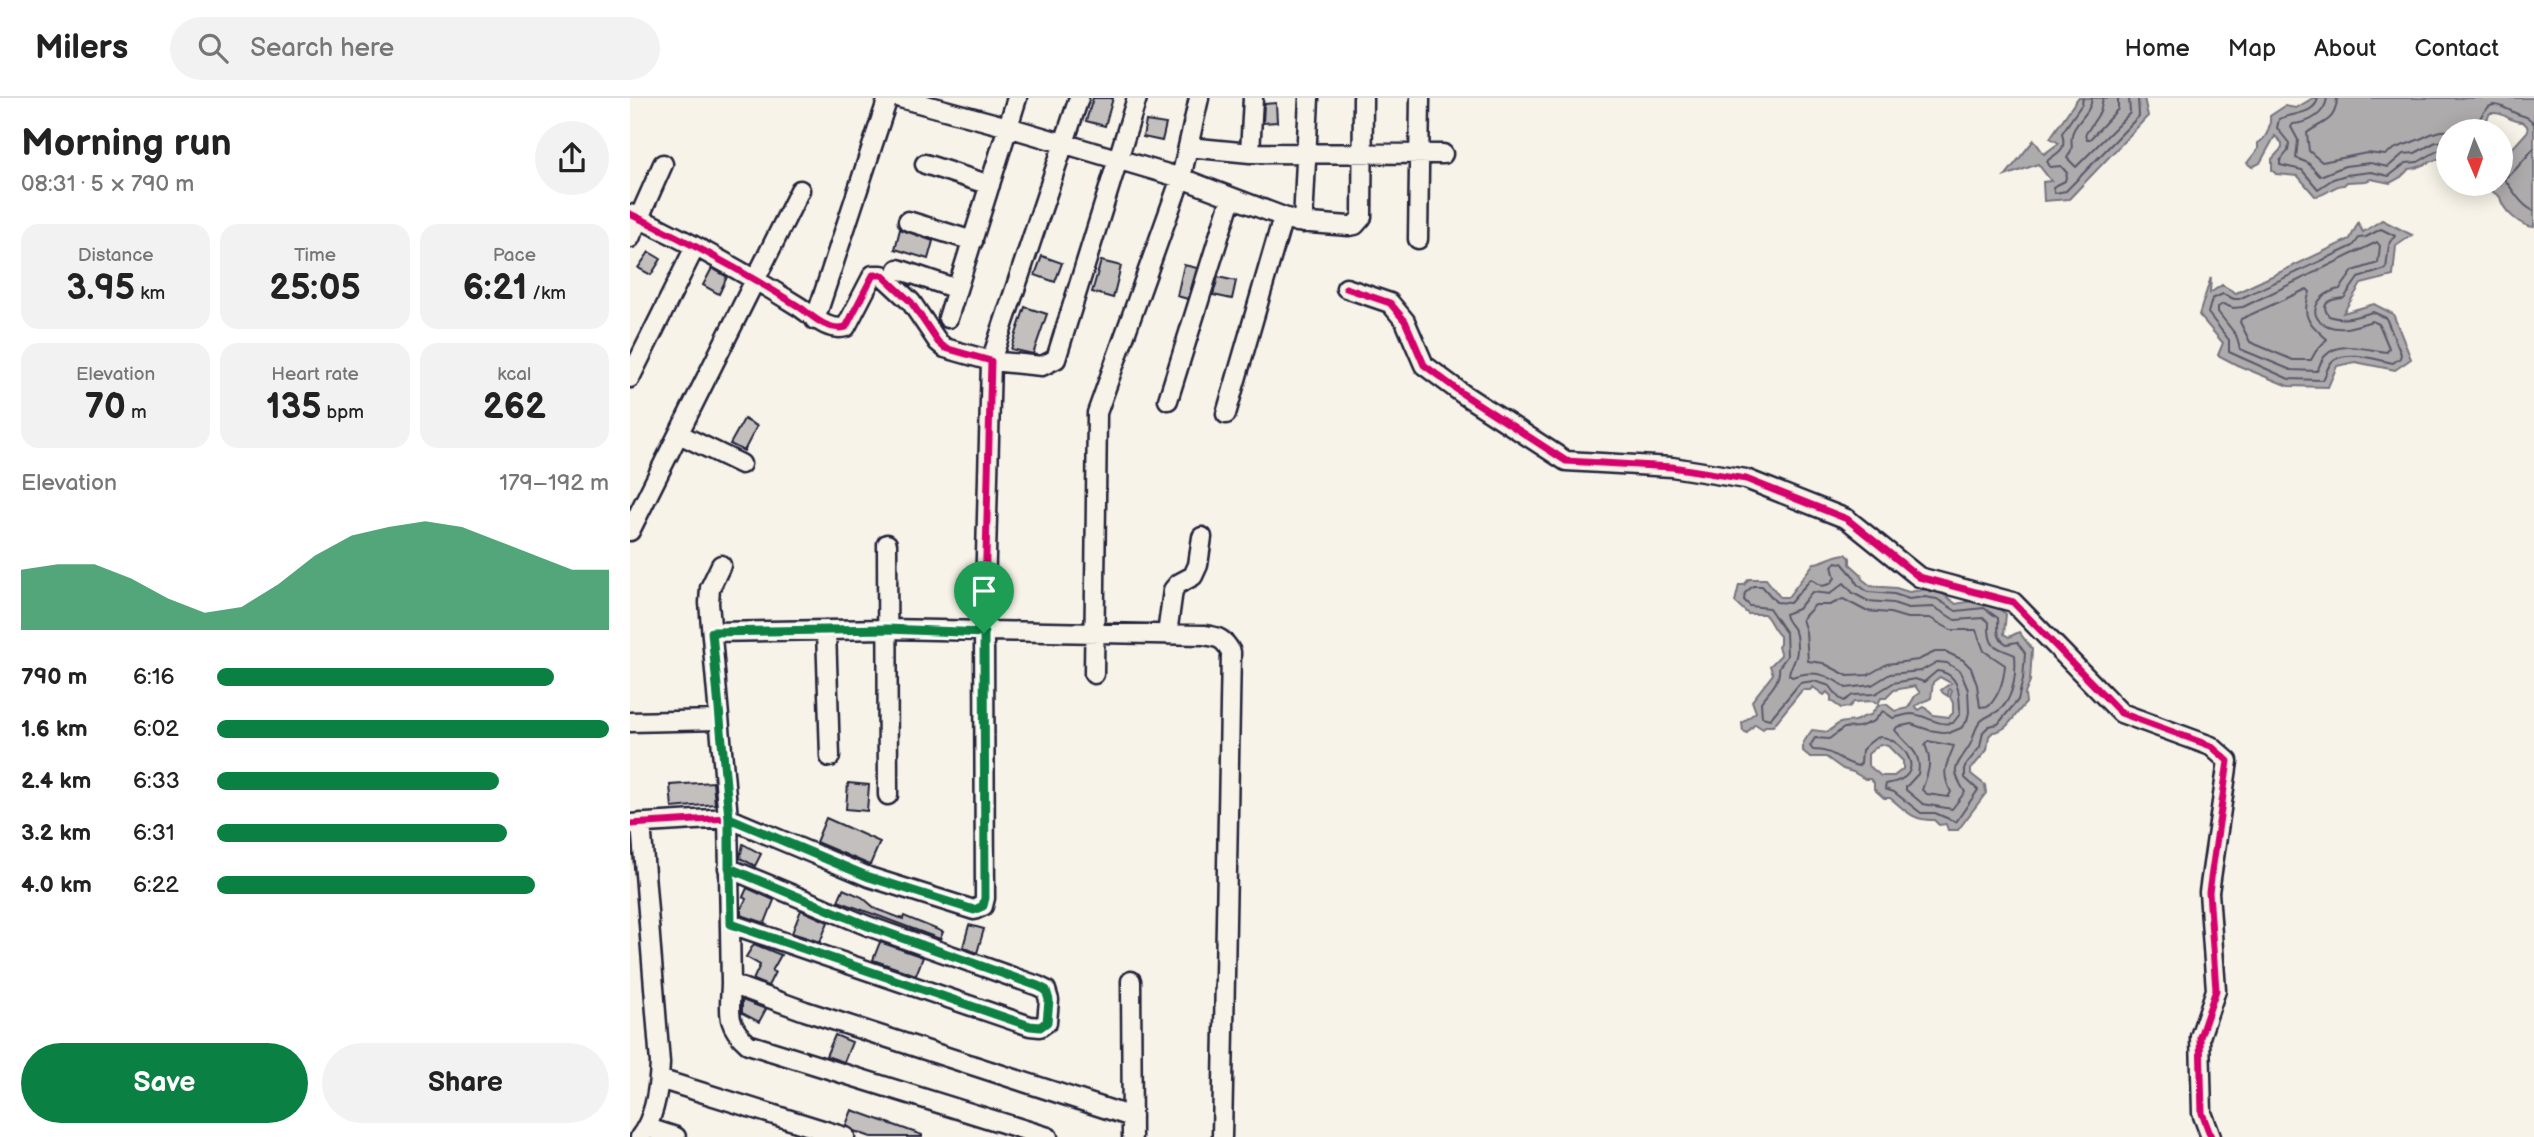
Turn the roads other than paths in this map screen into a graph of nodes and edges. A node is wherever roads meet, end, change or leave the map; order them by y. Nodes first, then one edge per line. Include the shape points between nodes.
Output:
1 (888, 98) edge
2 (901, 98) edge
3 (1017, 98) edge
4 (1079, 98) edge
5 (1137, 98) edge
6 (1199, 98) edge
7 (1253, 98) edge
8 (1309, 98) edge
9 (1363, 98) edge
10 (1420, 98) edge
11 (1008, 127) junction
12 (1064, 143) junction
13 (1188, 147) junction
14 (1250, 153) junction
15 (1307, 154) junction
16 (1362, 154) junction
17 (1419, 154) junction
18 (1443, 154) dead end
19 (1118, 160) junction
20 (663, 164) dead end
21 (925, 164) dead end
22 (1181, 178) junction
23 (990, 185) junction
24 (800, 190) dead end
25 (1231, 198) junction
26 (635, 216) edge
27 (1283, 217) junction
28 (908, 221) dead end
29 (1303, 223) junction
30 (630, 237) edge
31 (1418, 239) dead end
32 (973, 242) junction
33 (695, 247) junction
34 (898, 269) dead end
35 (755, 280) junction
36 (1346, 288) dead end
37 (957, 289) junction
38 (948, 318) dead end
39 (815, 320) junction
40 (991, 361) junction
41 (630, 378) edge
42 (1168, 400) dead end
43 (1226, 414) dead end
44 (678, 434) junction
45 (741, 464) dead end
46 (630, 531) edge
47 (1202, 537) dead end
48 (887, 544) dead end
49 (721, 565) dead end
50 (887, 629) junction
51 (826, 630) junction
52 (712, 632) junction
53 (984, 633) junction
54 (1095, 634) junction
55 (1167, 634) junction
56 (1094, 674) dead end
57 (719, 720) junction
58 (630, 722) edge
59 (831, 757) dead end
60 (888, 795) dead end
61 (729, 818) junction
62 (635, 824) edge
63 (729, 868) junction
64 (731, 924) junction
65 (1132, 981) dead end
66 (731, 984) junction
67 (659, 1079) junction
68 (1132, 1117) junction
69 (644, 1132) edge
70 (676, 1137) edge
71 (845, 1137) edge
72 (1048, 1137) edge
73 (1132, 1137) edge
74 (1222, 1137) edge
75 (2211, 1137) edge

1 - 39 street
2 - 11 street
3 - 11 street
4 - 12 street
5 - 19 street
6 - 13 street
7 - 14 street
8 - 15 street
9 - 16 street
10 - 17 street
11 - 12 street
11 - 23 street
12 - 19 street
12 - 40 street
13 - 14 street
13 - 22 street
14 - 15 street
15 - 16 street
15 - 29 street
16 - 17 street
16 - 29 street via 1359,222 1349,226
17 - 18 street
17 - 31 street
19 - 22 street
19 - 40 street via 1056,359 1042,366
20 - 26 street
21 - 23 street
22 - 25 street
22 - 54 street via 1097,413
23 - 32 street
24 - 35 street
25 - 27 street
25 - 42 street
26 - 30 street
26 - 33 street
27 - 29 street
27 - 43 street
28 - 32 street
32 - 37 street
33 - 35 street
33 - 41 street
34 - 37 street
35 - 39 street
35 - 44 street
36 - 75 street via 1390,303 1405,321 1424,365 1566,461 1672,467 1746,478 1847,519 1919,577 2013,602 2121,713 2211,746 2228,761 2209,892 2216,990 2200,1037 2202,1113
37 - 38 street
39 - 40 street via 846,327 870,280 882,275 911,302 945,348
40 - 53 street
44 - 45 street
44 - 46 street
47 - 55 street via 1193,576 1172,590
48 - 50 street
49 - 52 street via 710,588
50 - 51 street
50 - 53 street
50 - 60 street
51 - 52 street
51 - 59 street
52 - 57 street
53 - 54 street
53 - 61 street via 985,898 979,909 882,882
54 - 55 street
54 - 56 street
55 - 74 street via 1218,636 1231,652
57 - 58 street
57 - 61 street
61 - 62 street
61 - 63 street
62 - 67 street
63 - 64 street
63 - 64 street via 868,926 1038,986 1046,990 1049,1000 1047,1022 1030,1026
64 - 66 street
65 - 68 street
66 - 68 street
66 - 72 street via 730,1023 748,1044
67 - 69 street
67 - 71 street
68 - 73 street
69 - 70 street

